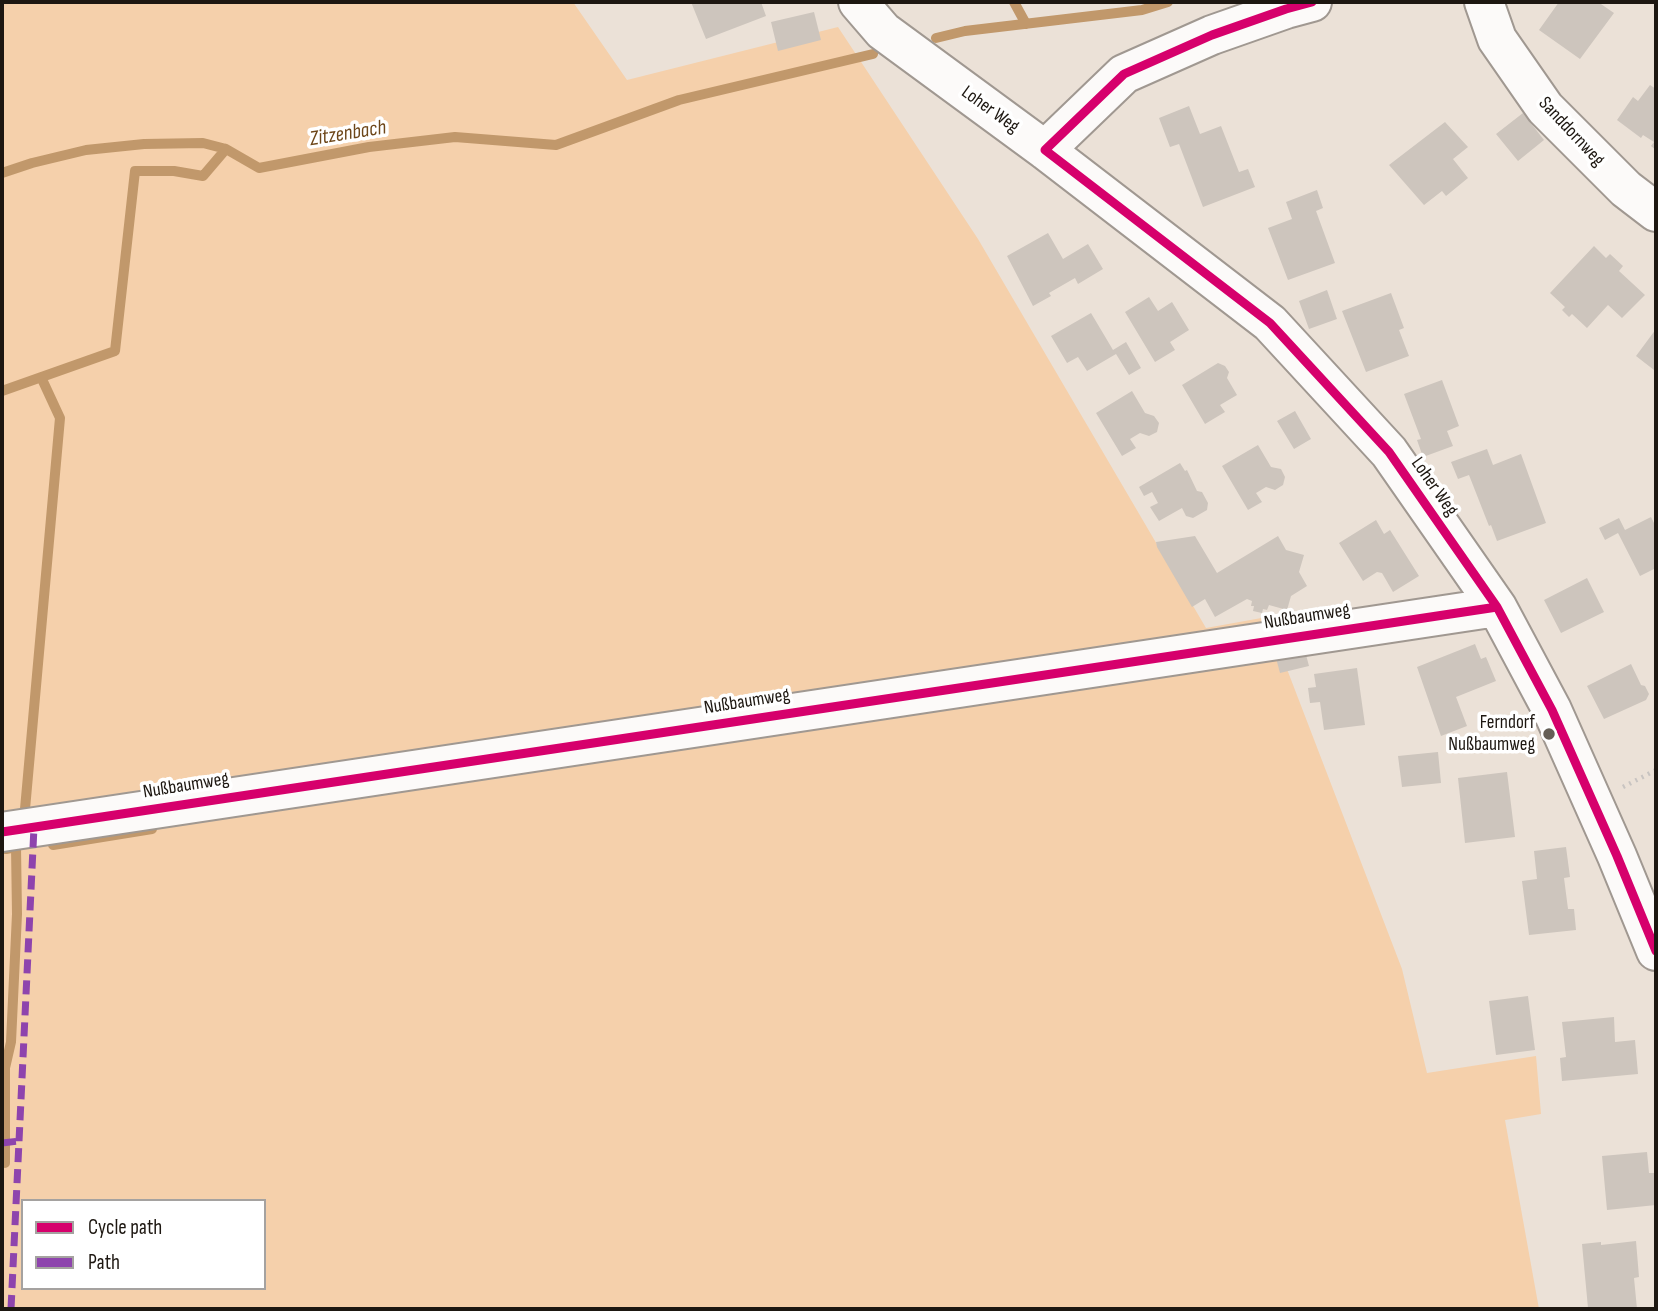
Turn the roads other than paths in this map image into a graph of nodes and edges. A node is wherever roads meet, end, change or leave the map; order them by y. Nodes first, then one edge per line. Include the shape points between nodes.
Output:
1 (858, 2) edge
2 (1312, 2) edge
3 (1484, 2) edge
4 (1045, 150) junction
5 (1656, 212) edge
6 (1497, 607) junction
7 (2, 832) edge
8 (1656, 951) edge

1 - 4 street, Loher Weg via 883,31
2 - 4 street via 1212,35 1124,74
3 - 5 street, Sanddornweg via 1497,39 1545,108 1626,189
4 - 6 street, Loher Weg via 1270,323 1389,452
6 - 7 street, Nußbaumweg
6 - 8 street, Loher Weg via 1552,710

